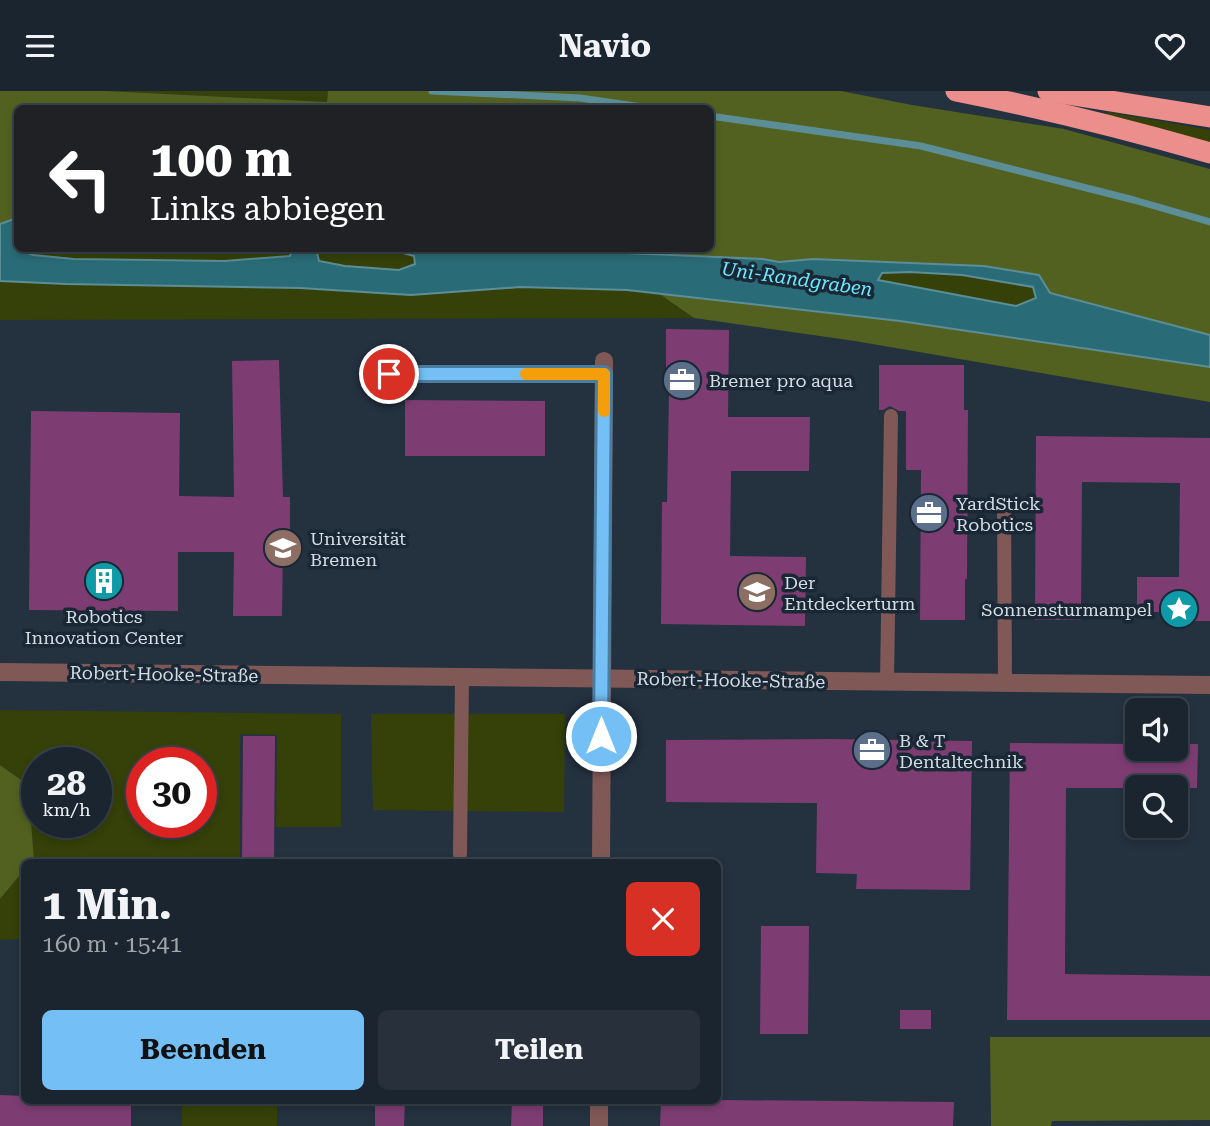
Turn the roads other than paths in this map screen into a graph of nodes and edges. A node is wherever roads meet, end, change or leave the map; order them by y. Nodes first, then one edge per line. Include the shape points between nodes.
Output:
1 (956, 91) edge
2 (1048, 91) edge
3 (1210, 117) edge
4 (1210, 153) edge
5 (604, 367) joint
6 (389, 374) dead end
7 (891, 416) dead end
8 (1004, 504) dead end
9 (0, 672) edge
10 (462, 677) junction
11 (602, 679) junction
12 (887, 682) junction
13 (1004, 683) junction
14 (1210, 685) edge
15 (460, 855) dead end
16 (601, 859) edge
17 (600, 1104) edge
18 (599, 1126) edge

1 - 4 highway via 1091,120
2 - 3 highway
5 - 6 lane
5 - 11 street
7 - 12 lane
8 - 13 lane
9 - 10 street, Robert-Hooke-Straße
10 - 11 street, Robert-Hooke-Straße
10 - 15 lane
11 - 12 street, Robert-Hooke-Straße
11 - 16 street
12 - 13 street, Robert-Hooke-Straße
13 - 14 street, Robert-Hooke-Straße
17 - 18 street

